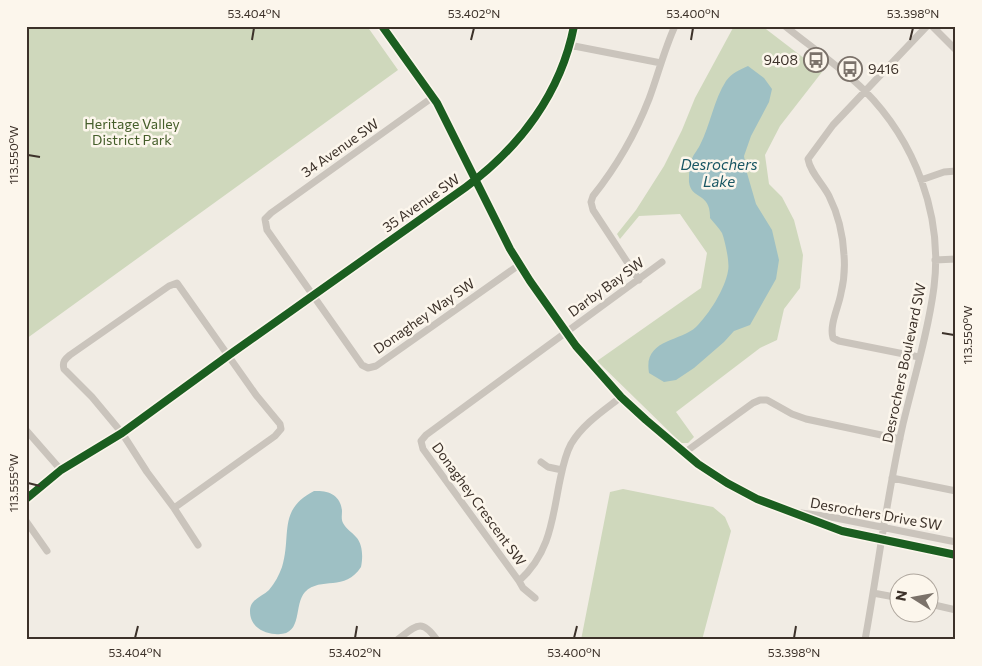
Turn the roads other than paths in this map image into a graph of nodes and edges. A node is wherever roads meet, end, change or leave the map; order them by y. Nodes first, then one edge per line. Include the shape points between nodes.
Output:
1 (382, 26) edge
2 (574, 26) edge
3 (675, 26) edge
4 (785, 26) edge
5 (928, 26) edge
6 (932, 26) edge
7 (569, 45) junction
8 (956, 50) edge
9 (661, 63) junction
10 (866, 92) junction
11 (433, 97) junction
12 (956, 171) edge
13 (476, 180) junction
14 (922, 180) junction
15 (956, 259) edge
16 (935, 260) junction
17 (662, 262) dead end
18 (519, 265) junction
19 (639, 280) junction
20 (313, 296) junction
21 (566, 333) junction
22 (229, 355) junction
23 (919, 357) junction
24 (621, 397) junction
25 (26, 430) edge
26 (122, 433) junction
27 (900, 439) junction
28 (684, 453) junction
29 (540, 462) dead end
30 (62, 470) junction
31 (562, 470) junction
32 (892, 478) junction
33 (956, 491) edge
34 (26, 498) edge
35 (174, 508) junction
36 (791, 512) junction
37 (26, 521) edge
38 (884, 528) junction
39 (882, 540) junction
40 (956, 542) edge
41 (198, 545) dead end
42 (47, 551) dead end
43 (956, 555) edge
44 (519, 581) junction
45 (873, 593) junction
46 (890, 596) edge
47 (535, 598) dead end
48 (940, 606) edge
49 (956, 610) edge
50 (397, 640) edge
51 (436, 640) edge
52 (866, 640) edge

1 - 11 street, Desrochers Drive SW
2 - 7 street, 35 Avenue SW
3 - 9 street
4 - 10 street, Desrochers Boulevard SW
5 - 10 street
6 - 8 street
7 - 9 street
7 - 13 street, 35 Avenue SW via 538,114 517,142
9 - 19 street via 644,113 629,143 591,202 601,224
10 - 14 street, Desrochers Boulevard SW via 895,128
10 - 23 street via 833,125 808,159 830,198 843,244 845,267 832,335 839,341
11 - 13 street, Desrochers Drive SW
11 - 20 street, 34 Avenue SW via 265,219 267,230
12 - 14 street
13 - 18 street, Desrochers Drive SW
13 - 20 street, 35 Avenue SW
14 - 16 street, Desrochers Boulevard SW via 932,221
15 - 16 street
16 - 23 street, Desrochers Boulevard SW via 931,305
17 - 19 street, Darby Bay SW
18 - 20 street, Donaghey Way SW via 376,366 368,368 362,365
18 - 21 street, Desrochers Drive SW
19 - 21 street, Darby Bay SW
20 - 22 street, 35 Avenue SW
21 - 24 street, Desrochers Drive SW
21 - 44 street, Donaghey Crescent SW via 426,434 421,442
22 - 26 street, 35 Avenue SW
22 - 26 street via 177,283 65,359 64,369
22 - 35 street via 281,429
23 - 27 street, Desrochers Boulevard SW
24 - 28 street, Desrochers Drive SW
24 - 31 street, Donaghey Crescent SW via 580,432 570,446
25 - 30 street
26 - 30 street, 35 Avenue SW
26 - 35 street
27 - 28 street via 812,420 792,414 767,400 760,400
27 - 32 street, Desrochers Boulevard SW
28 - 36 street, Desrochers Drive SW via 742,491
29 - 31 street
30 - 34 street, 35 Avenue SW
31 - 44 street, Donaghey Crescent SW via 546,543 534,565
32 - 33 street
32 - 38 street, Desrochers Boulevard SW
35 - 41 street
36 - 38 street, Desrochers Drive SW
36 - 39 street, Desrochers Drive SW via 842,531
37 - 42 street
38 - 39 street, Desrochers Boulevard SW
38 - 40 street, Desrochers Drive SW
39 - 43 street, Desrochers Drive SW
39 - 45 street, Desrochers Boulevard SW
44 - 47 street, Donaghey Crescent SW
45 - 46 street
45 - 52 street, Desrochers Boulevard SW
48 - 49 street
50 - 51 street via 415,627 425,626

